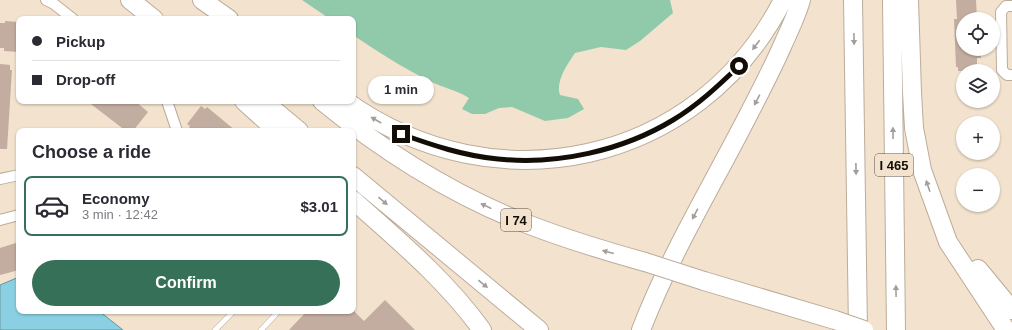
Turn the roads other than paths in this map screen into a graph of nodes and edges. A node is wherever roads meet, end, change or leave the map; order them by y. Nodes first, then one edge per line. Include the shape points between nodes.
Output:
1 (46, 0) edge
2 (130, 0) edge
3 (198, 0) edge
4 (202, 0) edge
5 (784, 0) edge
6 (801, 0) edge
7 (853, 0) edge
8 (892, 0) edge
9 (909, 0) edge
10 (1008, 7) edge
11 (69, 16) edge
12 (150, 16) edge
13 (218, 16) edge
14 (225, 16) edge
15 (1012, 75) edge
16 (168, 104) edge
17 (247, 104) edge
18 (267, 104) edge
19 (326, 104) edge
20 (350, 104) edge
21 (176, 128) edge
22 (274, 128) edge
23 (295, 128) edge
24 (16, 176) edge
25 (356, 178) edge
26 (0, 179) edge
27 (356, 203) edge
28 (16, 216) edge
29 (0, 220) edge
30 (942, 223) junction
31 (1012, 310) edge
32 (231, 314) edge
33 (276, 314) edge
34 (216, 330) edge
35 (261, 330) edge
36 (482, 330) edge
37 (538, 330) edge
38 (641, 330) edge
39 (858, 330) edge
40 (864, 330) edge
41 (896, 330) edge
42 (1006, 330) edge

1 - 11 street
2 - 12 highway
3 - 13 highway
4 - 14 highway
5 -> 20 highway via 755,47 706,97 652,131 612,147 577,156 518,161 466,154 401,134
6 -> 38 highway via 770,73 677,250 653,298
7 -> 39 highway, I 465
41 -> 8 highway, I 465
30 -> 9 highway via 922,170 917,147 912,92
10 - 15 street via 1001,12 1002,69 1006,74
16 - 21 street
17 - 22 highway
18 - 23 highway
40 -> 19 highway, I 74, bridge via 594,248 503,214 470,198 397,155
24 - 26 street
25 -> 37 highway
27 - 36 highway via 434,272
28 - 29 street
30 - 31 highway
30 - 42 highway via 948,242
32 - 34 lane
33 - 35 lane

